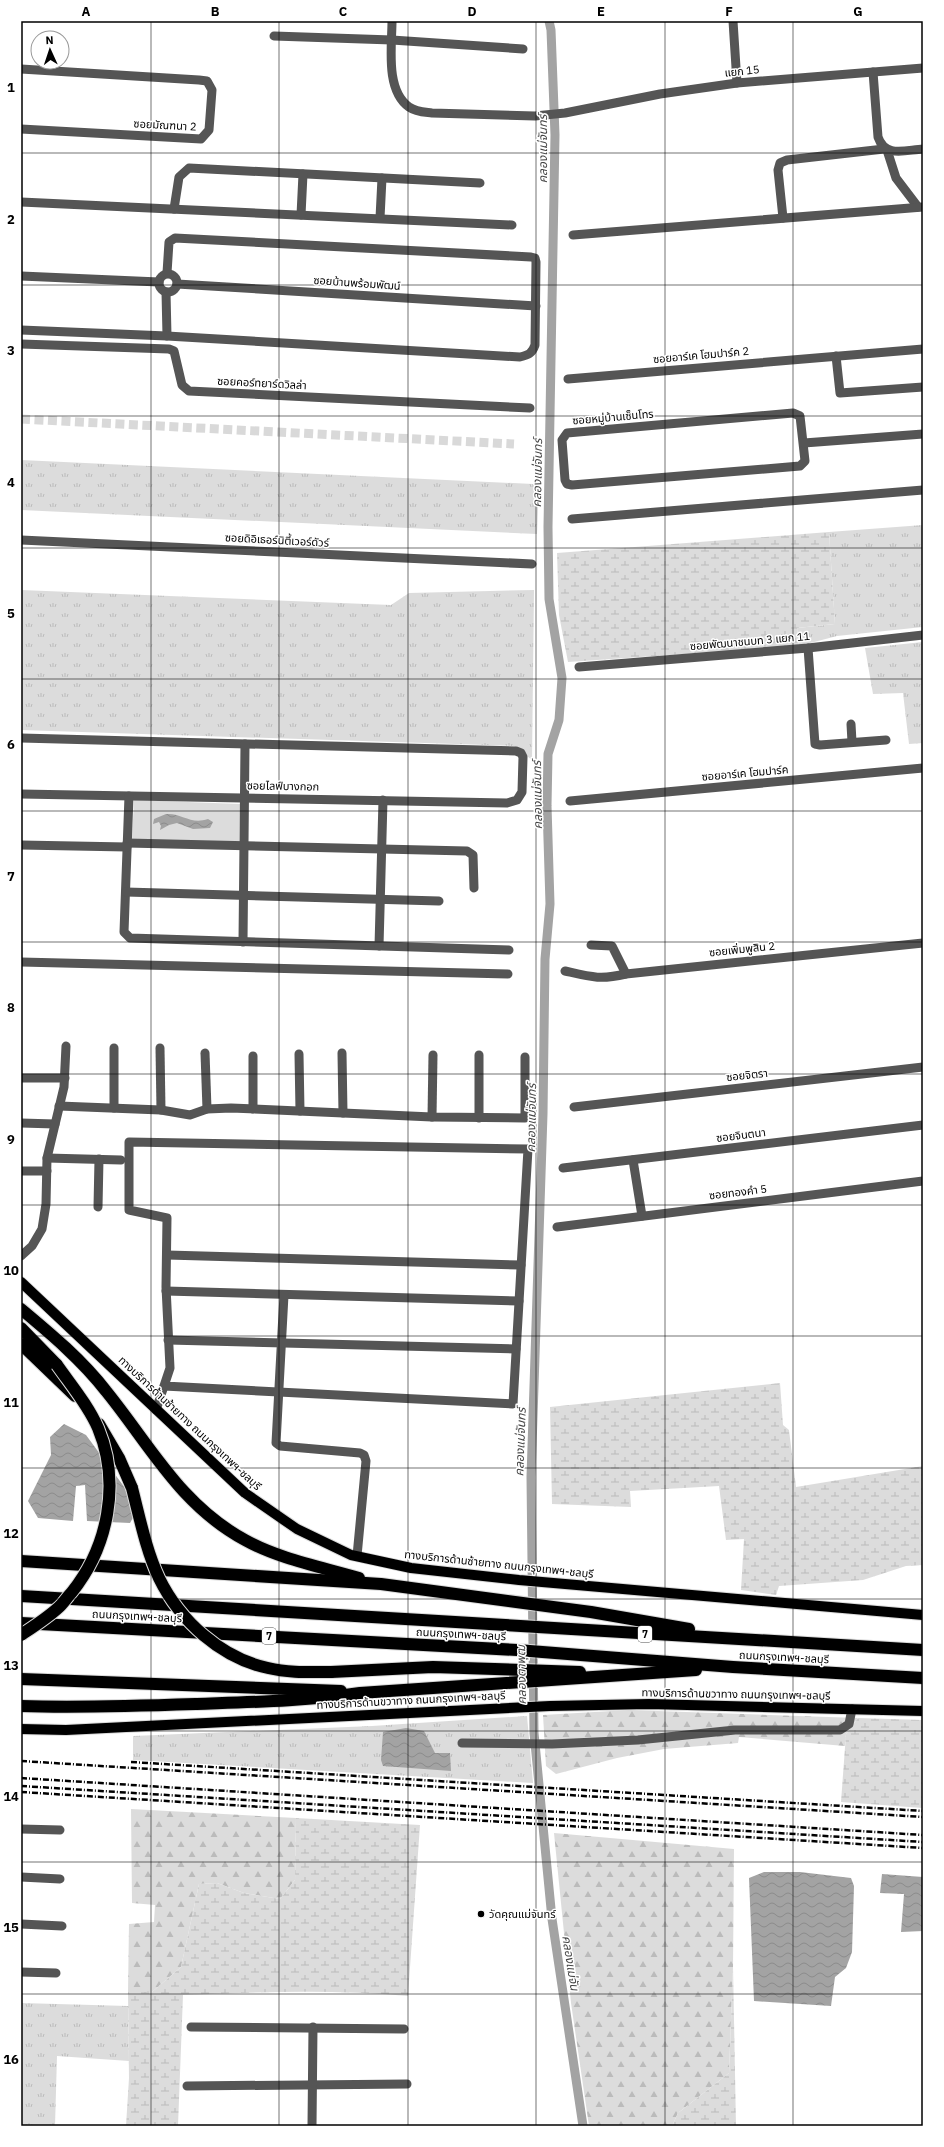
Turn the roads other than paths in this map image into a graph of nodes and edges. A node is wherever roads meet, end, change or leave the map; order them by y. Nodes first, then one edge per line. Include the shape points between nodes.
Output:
1 (392, 21) edge
2 (733, 21) edge
3 (274, 36) dead end
4 (392, 40) junction
5 (523, 49) dead end
6 (923, 68) edge
7 (21, 69) edge
8 (873, 72) junction
9 (736, 83) junction
10 (21, 129) edge
11 (923, 149) edge
12 (886, 150) junction
13 (303, 174) junction
14 (382, 178) junction
15 (480, 183) dead end
16 (21, 202) edge
17 (920, 207) edge
18 (174, 209) junction
19 (301, 215) junction
20 (380, 218) junction
21 (783, 218) junction
22 (512, 225) dead end
23 (573, 235) dead end
24 (168, 273) junction
25 (21, 276) edge
26 (158, 282) junction
27 (177, 284) junction
28 (166, 292) junction
29 (536, 306) junction
30 (21, 330) edge
31 (167, 336) junction
32 (21, 344) edge
33 (923, 349) edge
34 (836, 356) junction
35 (568, 379) dead end
36 (923, 387) edge
37 (530, 408) dead end
38 (923, 434) edge
39 (804, 443) junction
40 (923, 490) edge
41 (572, 519) dead end
42 (21, 540) edge
43 (532, 564) dead end
44 (923, 635) edge
45 (808, 648) junction
46 (579, 667) dead end
47 (851, 724) dead end
48 (21, 738) edge
49 (886, 740) dead end
50 (852, 742) junction
51 (245, 744) junction
52 (923, 768) edge
53 (21, 794) edge
54 (129, 796) junction
55 (244, 798) junction
56 (383, 800) junction
57 (570, 802) dead end
58 (21, 845) edge
59 (127, 845) junction
60 (244, 847) junction
61 (382, 850) junction
62 (474, 888) dead end
63 (126, 892) junction
64 (244, 895) junction
65 (380, 899) junction
66 (440, 901) dead end
67 (243, 942) junction
68 (923, 942) edge
69 (379, 946) junction
70 (591, 946) dead end
71 (509, 950) dead end
72 (21, 962) edge
73 (565, 971) dead end
74 (508, 974) dead end
75 (626, 974) junction
76 (66, 1046) dead end
77 (114, 1048) dead end
78 (160, 1048) dead end
79 (205, 1053) dead end
80 (342, 1053) dead end
81 (299, 1054) dead end
82 (433, 1055) dead end
83 (479, 1055) dead end
84 (253, 1056) dead end
85 (525, 1057) dead end
86 (923, 1068) edge
87 (21, 1071) edge
88 (21, 1078) edge
89 (64, 1078) junction
90 (59, 1106) junction
91 (574, 1107) dead end
92 (114, 1108) junction
93 (207, 1109) junction
94 (254, 1109) junction
95 (161, 1110) junction
96 (300, 1111) junction
97 (343, 1113) junction
98 (432, 1117) junction
99 (479, 1118) junction
100 (21, 1123) edge
101 (55, 1124) junction
102 (923, 1125) edge
103 (47, 1158) junction
104 (99, 1159) junction
105 (120, 1160) dead end
106 (633, 1160) junction
107 (563, 1168) dead end
108 (21, 1170) edge
109 (47, 1171) junction
110 (923, 1181) edge
111 (98, 1207) dead end
112 (642, 1216) junction
113 (557, 1227) dead end
114 (167, 1255) junction
115 (21, 1256) edge
116 (521, 1265) junction
117 (21, 1282) edge
118 (166, 1291) junction
119 (284, 1294) junction
120 (519, 1301) junction
121 (21, 1309) edge
122 (21, 1328) edge
123 (168, 1340) junction
124 (281, 1343) junction
125 (21, 1344) edge
126 (516, 1349) junction
127 (164, 1386) junction
128 (278, 1392) junction
129 (156, 1410) junction
130 (357, 1556) junction
131 (21, 1561) edge
132 (381, 1584) junction
133 (21, 1596) edge
134 (923, 1615) edge
135 (21, 1623) edge
136 (21, 1635) edge
137 (741, 1639) junction
138 (923, 1650) edge
139 (733, 1667) junction
140 (551, 1675) junction
141 (923, 1678) edge
142 (21, 1679) edge
143 (360, 1693) junction
144 (21, 1706) edge
145 (852, 1709) junction
146 (923, 1711) edge
147 (21, 1729) edge
148 (462, 1742) dead end
149 (21, 1829) edge
150 (60, 1830) dead end
151 (21, 1877) edge
152 (60, 1879) dead end
153 (21, 1924) edge
154 (62, 1926) dead end
155 (21, 1972) edge
156 (56, 1973) dead end
157 (191, 2027) dead end
158 (313, 2027) junction
159 (404, 2029) dead end
160 (313, 2084) junction
161 (407, 2084) dead end
162 (187, 2086) dead end
163 (312, 2126) edge

1 - 4 street, แยก 15
2 - 9 street
3 - 4 street
4 - 5 street
4 - 9 street, แยก 15 via 396,90 408,106 416,111 535,116
6 - 8 street, แยก 15
7 - 10 street, ซอยมัณฑนา 2 via 199,80 208,81 212,90 209,130 202,139
8 - 9 street, แยก 15
8 - 12 street via 878,137
11 - 12 street
12 - 17 street via 896,178
12 - 21 street via 787,160 780,163 778,170
13 - 14 street
13 - 18 street via 189,168 179,177
13 - 19 street
14 - 15 street
14 - 20 street
16 - 18 street
17 - 21 street
18 - 19 street
19 - 20 street
20 - 22 street
21 - 23 street
24 - 26 street via 162,275
24 - 27 street via 176,278
24 - 29 street via 169,242 175,238 526,256 535,258 536,262
25 - 26 street
26 - 28 street
27 - 28 street via 172,291
27 - 29 street, ซอยบ้านพร้อมพัฒน์
28 - 31 street
29 - 31 street via 535,345 533,351 520,357
30 - 31 street
32 - 37 street, ซอยคอร์ทยาร์ดวิลล่า via 169,349 174,351 182,385 188,391
33 - 34 street, ซอยอาร์เค โฮมปาร์ค 2
34 - 35 street, ซอยอาร์เค โฮมปาร์ค 2
34 - 36 street via 840,393
38 - 39 street
39 - 39 street, ซอยหมู่บ้านเซ็นโทร via 800,416 793,413 567,433 562,440 565,480 572,485 800,466 805,461
40 - 41 street
42 - 43 street, ซอยดิอิเธอร์นิตี้เวอร์ดัวร์
44 - 45 street, ซอยพัฒนาชนบท 3 แยก 11
45 - 46 street, ซอยพัฒนาชนบท 3 แยก 11
45 - 50 street via 814,741 820,745
47 - 50 street
48 - 51 street
49 - 50 street
51 - 55 street
51 - 56 street, ซอยไลฟ์บางกอก via 516,751 523,757 522,792 519,797 507,803
52 - 57 street, ซอยอาร์เค โฮมปาร์ค
53 - 54 street, ซอยไลฟ์บางกอก
54 - 55 street, ซอยไลฟ์บางกอก
54 - 59 street
55 - 56 street, ซอยไลฟ์บางกอก
55 - 60 street
56 - 61 street
58 - 59 street
59 - 60 street
59 - 63 street
60 - 61 street
60 - 64 street
61 - 62 street via 471,852
61 - 65 street
63 - 64 street
63 - 67 street via 124,932 130,938
64 - 65 street
64 - 67 street
65 - 66 street
65 - 69 street
67 - 69 street
68 - 75 street, ซอยเพิ่มพูสิน 2
69 - 71 street
70 - 75 street via 612,946
72 - 74 street
73 - 75 street, ซอยเพิ่มพูสิน 2 via 594,978
76 - 89 street
77 - 92 street
78 - 95 street
79 - 93 street
80 - 97 street
81 - 96 street
82 - 98 street
83 - 99 street
84 - 94 street
85 - 99 street via 525,1118
86 - 91 street, ซอยจิตรา
87 - 88 street
88 - 89 street
89 - 90 street
90 - 92 street
90 - 101 street
92 - 95 street
93 - 94 street
93 - 95 street via 190,1115
94 - 96 street
96 - 97 street
97 - 98 street
98 - 99 street
100 - 101 street
101 - 103 street
102 - 106 street, ซอยจินตนา
103 - 104 street
103 - 109 street
104 - 105 street
104 - 111 street
106 - 107 street, ซอยจินตนา
106 - 112 street
108 - 109 street
109 - 115 street via 42,1229 32,1246
110 - 112 street, ซอยทองคำ 5
112 - 113 street, ซอยทองคำ 5
114 - 116 street
114 - 116 street via 167,1218 129,1210 130,1142 528,1149
114 - 118 street
116 - 120 street
117 - 129 main road, ทางบริการด้านซ้ายทาง ถนนกรุงเทพฯ-ชลบุรี
118 - 119 street
118 - 123 street
119 - 120 street
119 - 124 street
120 - 126 street
121 - 132 highway via 68,1350 106,1390 176,1485 214,1520 244,1540 267,1550
122 - 136 highway, bridge via 57,1364 98,1428 106,1454 109,1484 107,1517 99,1546 86,1574 59,1608
123 - 124 street
123 - 127 street via 170,1368
124 - 126 street
124 - 128 street
125 - 140 highway, bridge via 86,1407 111,1443 126,1472 157,1573 170,1597 196,1628 224,1651 252,1664 283,1671 331,1672 433,1667 516,1669
126 - 128 street via 513,1404
127 - 128 street
127 - 129 street
128 - 130 street via 276,1443 280,1446 360,1452 364,1455 366,1461
129 - 130 main road, ทางบริการด้านซ้ายทาง ถนนกรุงเทพฯ-ชลบุรี via 245,1493 298,1529
130 - 134 main road, ทางบริการด้านซ้ายทาง ถนนกรุงเทพฯ-ชลบุรี via 411,1568 519,1580
131 - 132 highway
132 - 137 highway via 550,1606
133 - 137 highway, ถนนกรุงเทพฯ-ชลบุรี / 7
135 - 139 highway, ถนนกรุงเทพฯ-ชลบุรี / 7 via 550,1652
137 - 138 highway, ถนนกรุงเทพฯ-ชลบุรี / 7
139 - 140 highway via 620,1676
139 - 141 highway, ถนนกรุงเทพฯ-ชลบุรี / 7
140 - 143 highway via 515,1683
142 - 143 highway via 271,1690 326,1689
143 - 144 highway via 272,1702 100,1707
145 - 146 main road, ทางบริการด้านขวาทาง ถนนกรุงเทพฯ-ชลบุรี
145 - 147 main road, ทางบริการด้านขวาทาง ถนนกรุงเทพฯ-ชลบุรี via 649,1704 550,1706 66,1730
145 - 148 street via 849,1724 840,1730 734,1730 638,1740 552,1744 504,1745
149 - 150 street
151 - 152 street
153 - 154 street
155 - 156 street
157 - 158 street
158 - 159 street
158 - 160 street
160 - 161 street
160 - 162 street
160 - 163 street

